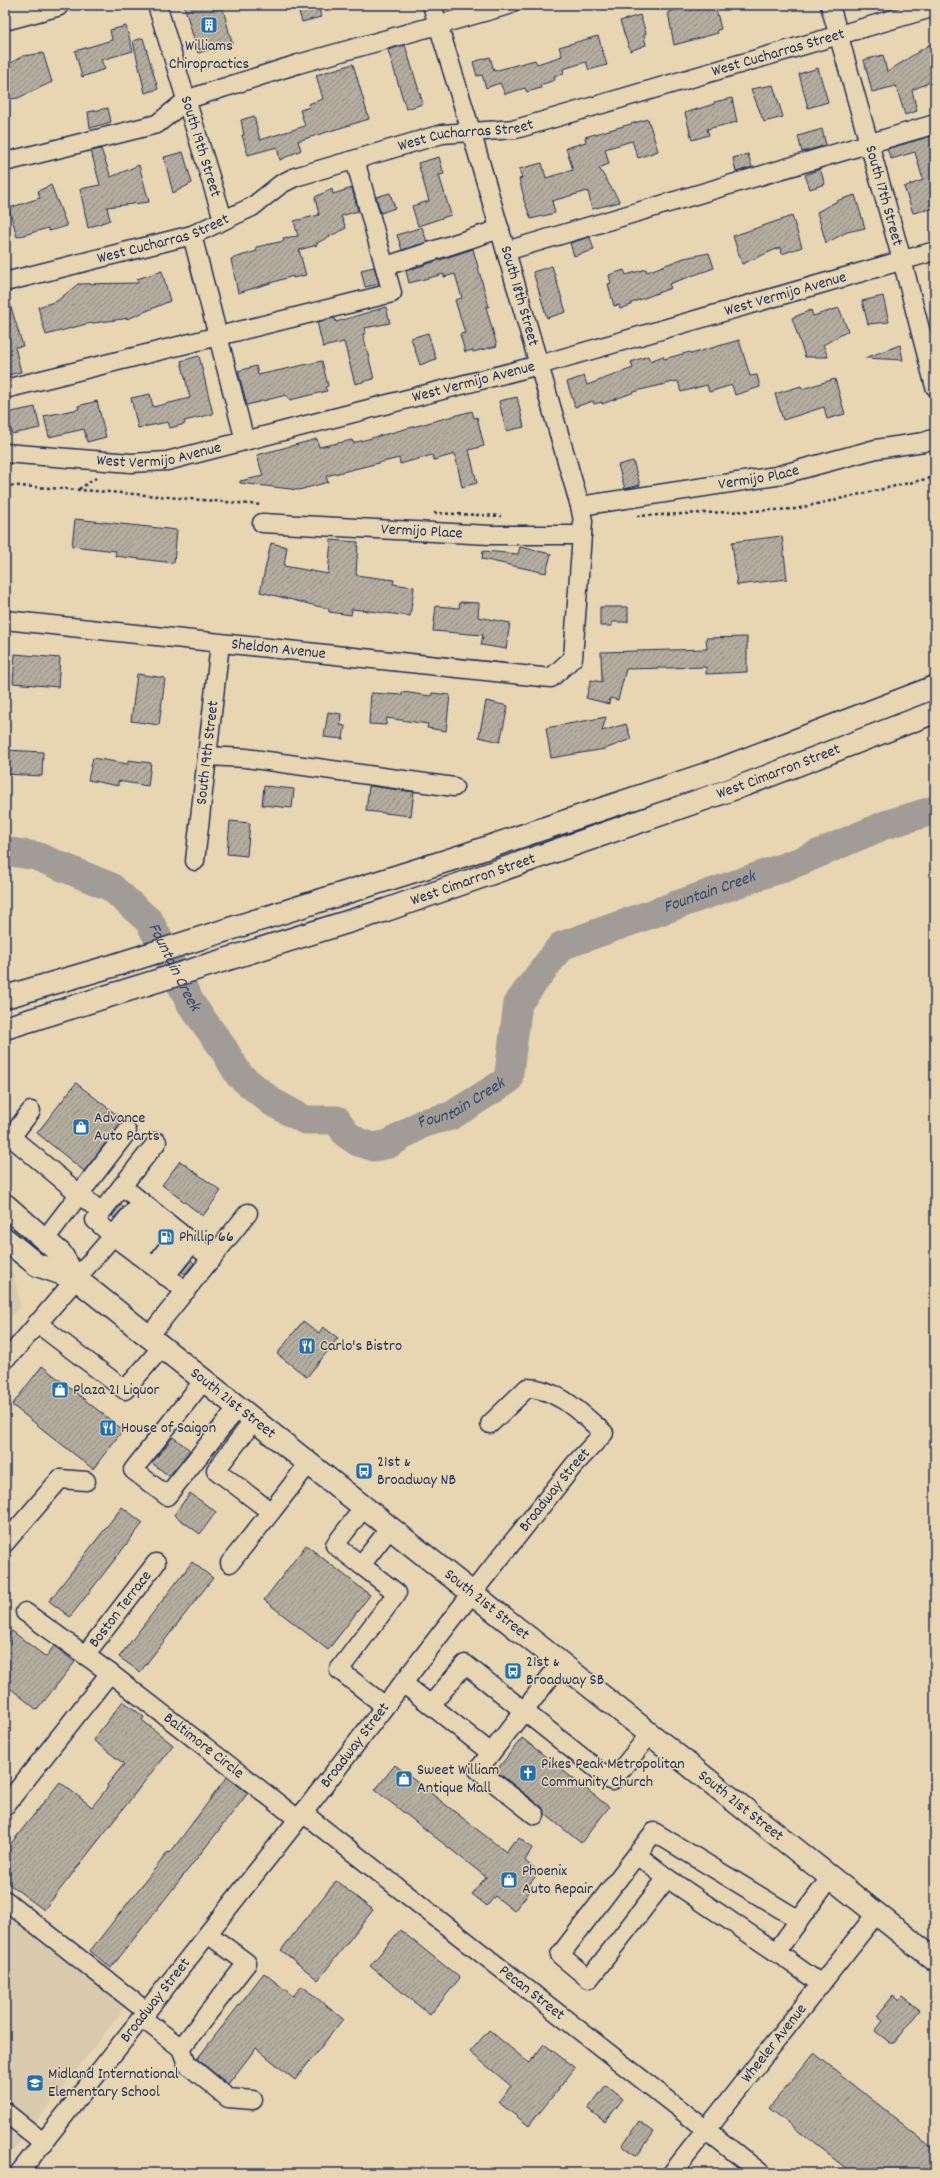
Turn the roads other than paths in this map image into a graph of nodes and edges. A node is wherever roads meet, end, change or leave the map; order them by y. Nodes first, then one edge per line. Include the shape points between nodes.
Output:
1 (57, 5) edge
2 (157, 5) edge
3 (432, 5) edge
4 (509, 5) edge
5 (830, 5) edge
6 (935, 7) edge
7 (5, 19) edge
8 (438, 24) junction
9 (838, 34) junction
10 (188, 100) junction
11 (935, 124) edge
12 (471, 131) junction
13 (869, 143) junction
14 (355, 160) junction
15 (5, 162) edge
16 (223, 219) junction
17 (500, 229) junction
18 (192, 235) junction
19 (506, 251) junction
20 (935, 251) edge
21 (902, 260) junction
22 (386, 266) junction
23 (5, 282) edge
24 (218, 336) junction
25 (539, 366) junction
26 (935, 387) edge
27 (5, 389) edge
28 (935, 438) edge
29 (244, 441) junction
30 (5, 453) edge
31 (580, 506) junction
32 (263, 514) road end
33 (582, 535) junction
34 (5, 620) edge
35 (220, 644) junction
36 (551, 678) joint
37 (935, 688) edge
38 (935, 712) edge
39 (207, 756) junction
40 (454, 786) dead end
41 (195, 861) dead end
42 (5, 997) edge
43 (5, 1028) edge
44 (31, 1110) dead end
45 (127, 1132) dead end
46 (157, 1142) dead end
47 (122, 1186) junction
48 (80, 1194) junction
49 (5, 1204) edge
50 (153, 1211) junction
51 (101, 1212) junction
52 (248, 1213) dead end
53 (46, 1238) junction
54 (186, 1238) junction
55 (5, 1239) edge
56 (125, 1245) junction
57 (212, 1259) junction
58 (159, 1271) junction
59 (76, 1278) junction
60 (186, 1291) junction
61 (37, 1323) junction
62 (156, 1342) junction
63 (5, 1359) edge
64 (204, 1380) junction
65 (246, 1414) junction
66 (490, 1424) dead end
67 (309, 1463) junction
68 (86, 1481) dead end
69 (364, 1507) junction
70 (271, 1512) junction
71 (390, 1528) junction
72 (5, 1543) edge
73 (156, 1563) dead end
74 (230, 1563) dead end
75 (361, 1565) junction
76 (472, 1593) junction
77 (25, 1612) dead end
78 (85, 1655) junction
79 (561, 1663) junction
80 (110, 1673) junction
81 (403, 1683) junction
82 (385, 1706) junction
83 (431, 1706) junction
84 (524, 1711) junction
85 (650, 1734) junction
86 (491, 1753) junction
87 (5, 1806) edge
88 (535, 1815) dead end
89 (301, 1816) junction
90 (637, 1855) junction
91 (668, 1878) junction
92 (830, 1878) junction
93 (5, 1900) edge
94 (876, 1914) junction
95 (799, 1920) junction
96 (208, 1934) junction
97 (776, 1952) junction
98 (935, 1960) edge
99 (821, 1984) junction
100 (145, 2015) junction
101 (182, 2048) junction
102 (253, 2100) dead end
103 (5, 2112) edge
104 (706, 2130) junction
105 (44, 2143) junction
106 (759, 2172) edge
107 (20, 2173) edge
108 (672, 2173) edge

1 - 7 main road
2 - 10 street, South 19th Street
3 - 8 street, South 18th Street
4 - 8 street
5 - 9 street, South 17th Street
6 - 9 street, West Cucharras Street
8 - 10 street via 298,64
8 - 12 street, South 18th Street
9 - 12 street, West Cucharras Street via 516,129
9 - 13 street, South 17th Street
10 - 15 street via 156,124
10 - 16 street, South 19th Street
11 - 13 street
12 - 14 street, West Cucharras Street via 442,134
12 - 17 street, South 18th Street
13 - 19 street
13 - 21 street, South 17th Street
14 - 16 street, West Cucharras Street via 295,177 281,184 252,207
14 - 22 street
16 - 18 street, West Cucharras Street
17 - 19 street, South 18th Street
17 - 22 street
18 - 23 street, West Cucharras Street
18 - 24 street
19 - 25 street, South 18th Street
20 - 21 street, West Vermijo Avenue
21 - 25 street, West Vermijo Avenue
21 - 26 street, South 17th Street
22 - 24 street via 392,293
24 - 27 street
24 - 29 street
25 - 29 street, West Vermijo Avenue
25 - 31 street, South 18th Street
28 - 31 street, Vermijo Place via 876,449 776,476
29 - 30 street, West Vermijo Avenue via 167,461 138,463
31 - 33 street, South 18th Street
32 - 33 street, Vermijo Place via 483,534
33 - 36 street, South 18th Street via 573,658
34 - 35 street, Sheldon Avenue
35 - 36 street, Sheldon Avenue
35 - 39 street, South 19th Street
37 - 42 main road, West Cimarron Street via 714,771 465,855
38 - 43 main road, West Cimarron Street via 748,784 569,848 386,910
39 - 40 street via 246,758
39 - 41 street, South 19th Street
44 - 48 street via 11,1137
45 - 48 street
46 - 47 street
47 - 50 street
47 - 51 street
48 - 51 street
48 - 53 street
49 - 53 main road, South 21st Street
50 - 54 street
50 - 56 street
50 - 56 street
51 - 56 street via 95,1220
52 - 57 street
53 - 59 main road, South 21st Street via 61,1254
54 - 57 street
54 - 58 street
55 - 59 main road, South 21st Street via 37,1265
56 - 58 street
56 - 59 street
57 - 60 street
58 - 60 street
59 - 61 street
59 - 62 main road, South 21st Street
60 - 62 street
61 - 62 street via 125,1390
61 - 63 street
62 - 64 main road, South 21st Street
64 - 65 main road, South 21st Street
64 - 65 street via 133,1470 167,1496
65 - 67 main road, South 21st Street
65 - 70 street via 216,1470
66 - 76 street, Broadway Street via 527,1388 539,1388 572,1405 604,1433 574,1465
67 - 69 main road, South 21st Street
67 - 70 street
68 - 72 street via 60,1479
69 - 71 main road, South 21st Street
69 - 75 street via 335,1545
70 - 74 street
71 - 75 street
71 - 76 main road, South 21st Street
73 - 78 street, Boston Terrace
75 - 82 street via 397,1593 339,1670
76 - 79 main road, South 21st Street
76 - 81 street, Broadway Street
77 - 78 street, Baltimore Circle
78 - 80 street, Baltimore Circle
79 - 84 street
79 - 85 main road, South 21st Street
80 - 87 street
80 - 89 street, Baltimore Circle
81 - 82 street, Broadway Street
81 - 83 street
82 - 89 street, Broadway Street
83 - 84 street via 465,1664
83 - 86 street
84 - 85 street via 612,1781
84 - 86 street
85 - 92 main road, South 21st Street
86 - 88 street via 478,1770
89 - 96 street, Broadway Street
89 - 104 street, Pecan Street
90 - 91 street
90 - 91 street via 560,1955 589,1979
90 - 95 street via 654,1832
91 - 97 street
92 - 94 main road, South 21st Street
92 - 95 street
93 - 100 street
94 - 98 main road, South 21st Street
94 - 99 street, Wheeler Avenue
95 - 97 street
96 - 100 street, Broadway Street
96 - 101 street via 247,1963
97 - 99 street
99 - 104 street, Wheeler Avenue
100 - 101 street
100 - 105 street, Broadway Street
101 - 102 street via 187,2064 228,2098
103 - 105 street
104 - 106 street, Pecan Street
104 - 108 street, Wheeler Avenue
105 - 107 street, Broadway Street

